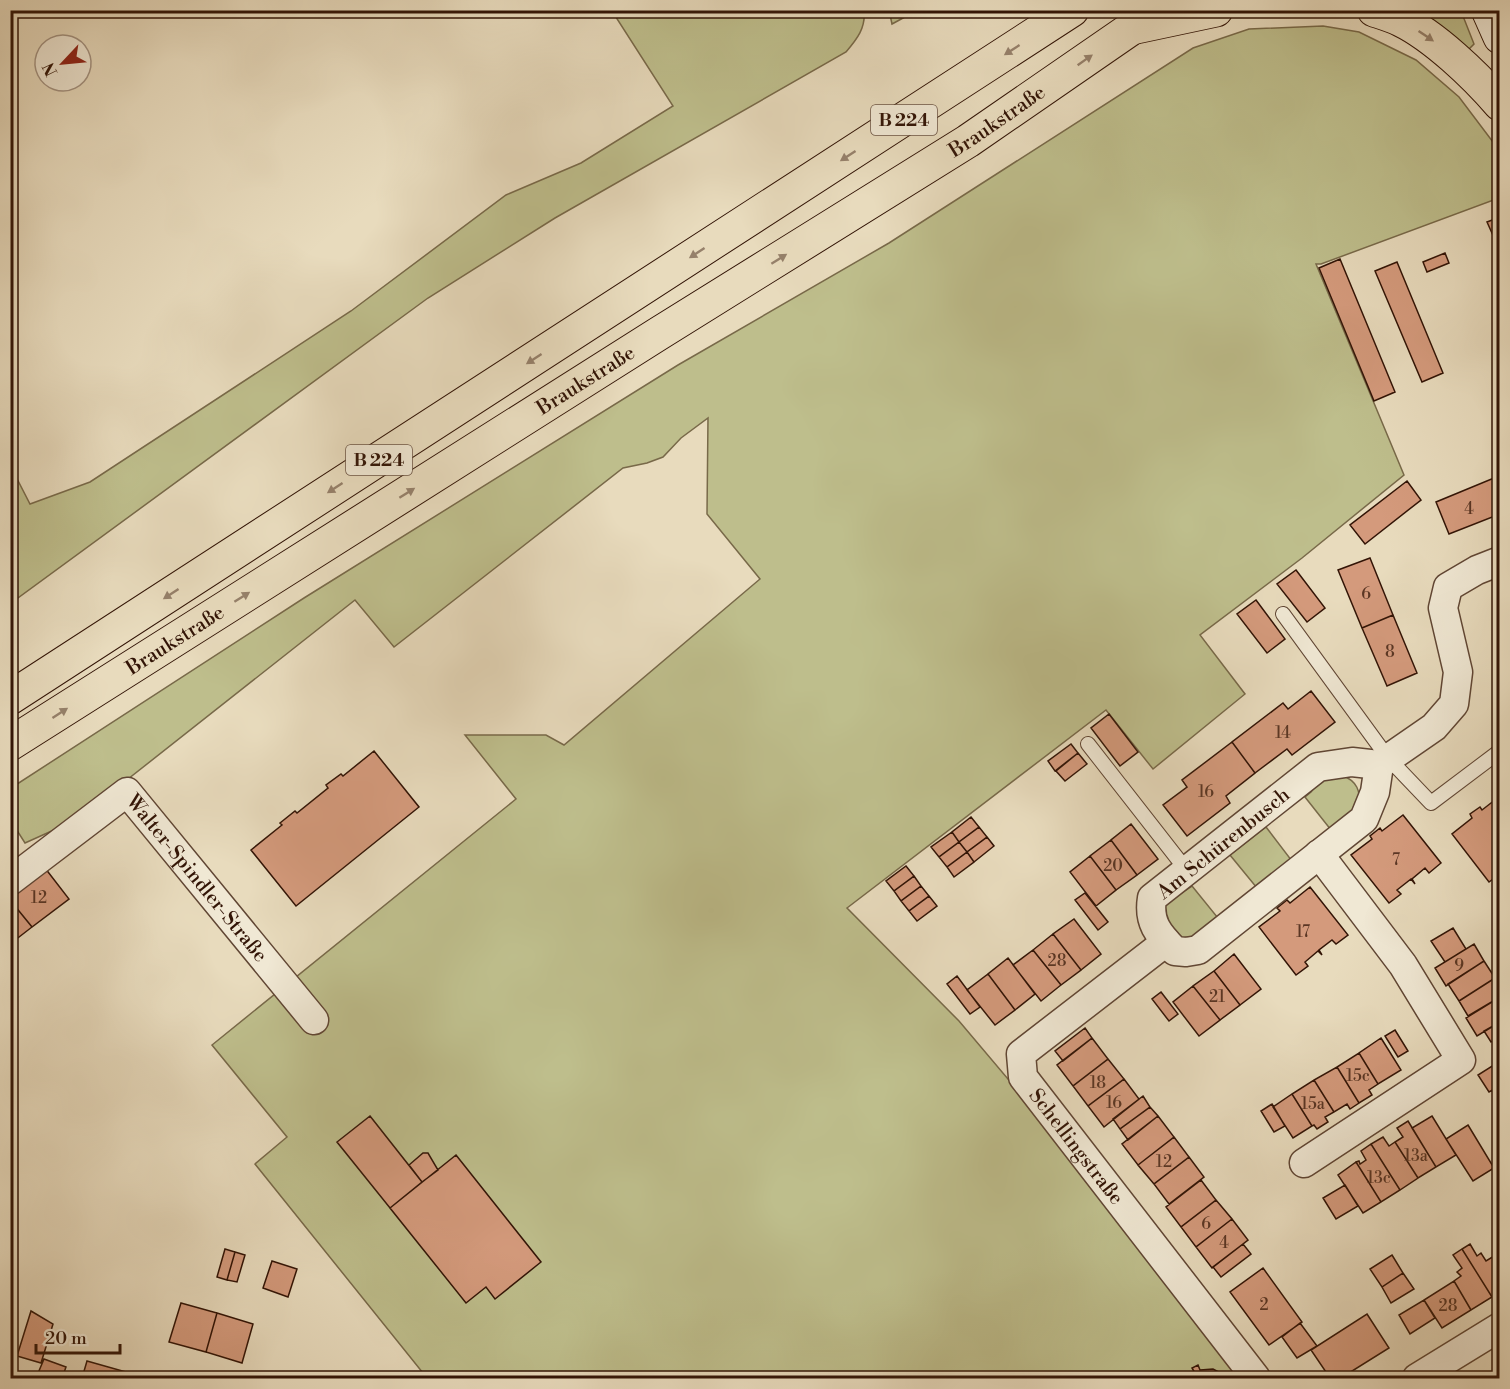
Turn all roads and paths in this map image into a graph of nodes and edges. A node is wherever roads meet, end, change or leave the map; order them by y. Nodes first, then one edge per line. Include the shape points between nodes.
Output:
1 (1158, 10) edge
2 (1216, 10) edge
3 (1374, 10) edge
4 (1488, 10) edge
5 (1067, 13) edge
6 (1131, 28) junction
7 (1500, 37) edge
8 (1500, 104) edge
9 (1500, 561) edge
10 (1283, 614) dead end
11 (10, 698) edge
12 (10, 744) edge
13 (1088, 744) dead end
14 (1500, 752) edge
15 (1384, 762) junction
16 (1319, 854) junction
17 (1188, 872) junction
18 (10, 881) edge
19 (1166, 942) junction
20 (314, 1020) dead end
21 (1304, 1163) dead end
22 (1500, 1327) edge
23 (1256, 1378) edge
24 (1417, 1378) edge

1 - 6 main road, Braukstraße / B 224
2 - 6 main road
3 -> 8 main road via 1401,19 1433,41
4 - 7 main road
5 -> 11 main road, Braukstraße / B 224
12 -> 6 main road, Braukstraße / B 224 via 968,141
9 - 15 street via 1448,587 1443,608 1458,672 1454,704 1434,727
10 - 15 lane
13 - 17 lane
14 - 15 lane via 1431,803
15 - 16 street via 1364,819
15 - 17 street, Am Schürenbusch via 1318,767
16 - 19 street via 1198,950 1175,951
16 - 21 street via 1403,965 1461,1060
17 - 19 street, Am Schürenbusch via 1152,898 1150,912 1154,925
18 - 20 street, Walter-Spindler-Straße via 127,792
19 - 23 street, Schellingstraße via 1021,1054 1023,1077
22 - 24 street

